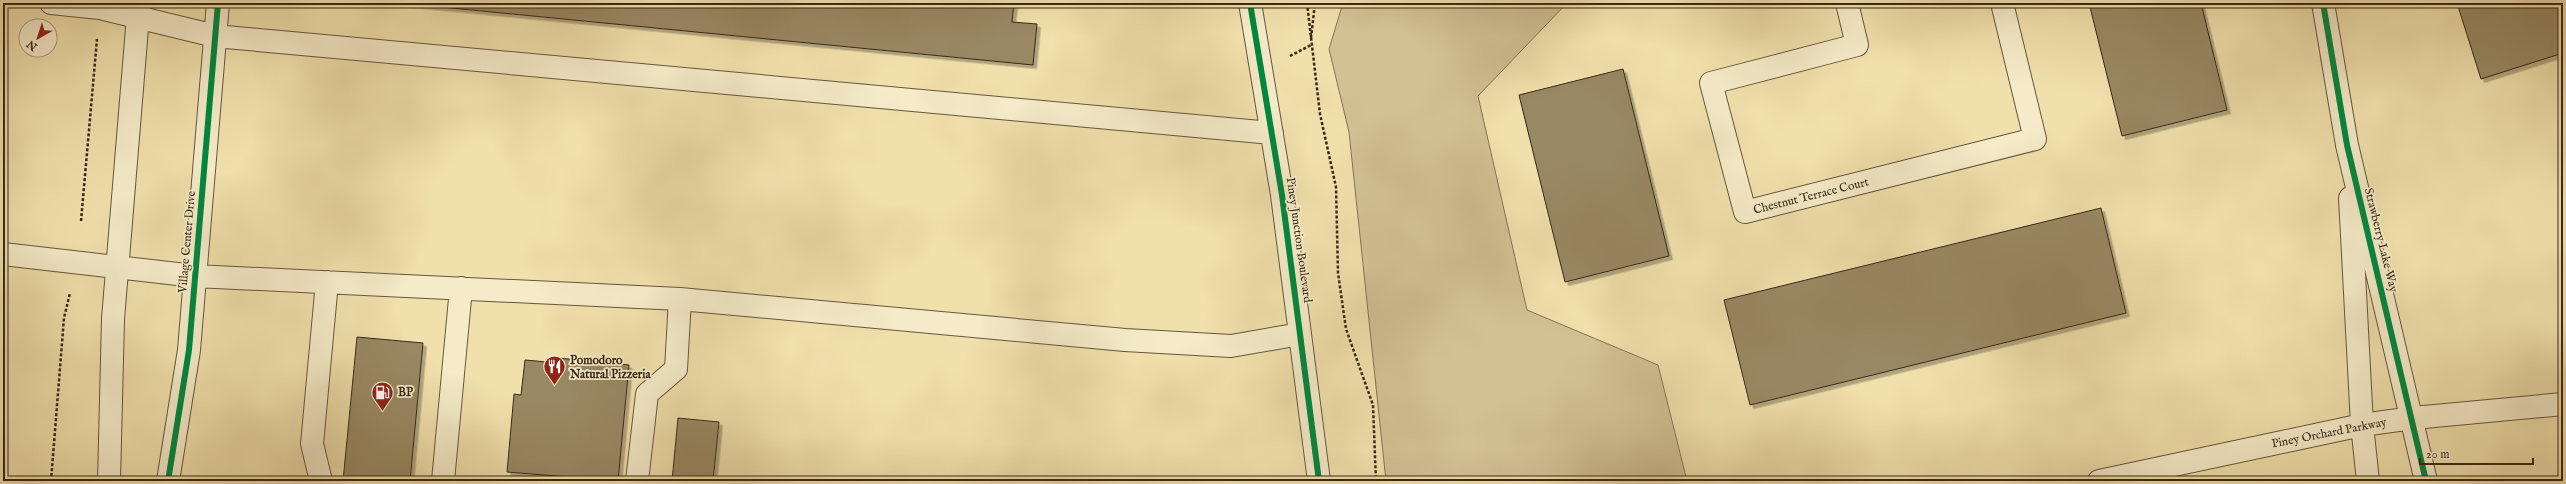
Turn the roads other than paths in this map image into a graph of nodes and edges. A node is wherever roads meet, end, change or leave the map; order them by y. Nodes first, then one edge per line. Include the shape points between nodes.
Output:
1 (51, 3) edge
2 (218, 3) edge
3 (1250, 3) edge
4 (1847, 3) edge
5 (2002, 3) edge
6 (2323, 3) edge
7 (139, 10) edge
8 (215, 36) junction
9 (1272, 133) junction
10 (2347, 145) junction
11 (3, 254) edge
12 (117, 266) junction
13 (195, 276) junction
14 (327, 282) junction
15 (461, 288) junction
16 (680, 298) junction
17 (1300, 334) junction
18 (2563, 404) edge
19 (2413, 418) junction
20 (2362, 425) junction
21 (109, 481) edge
22 (168, 481) edge
23 (321, 481) edge
24 (443, 481) edge
25 (637, 481) edge
26 (1319, 481) edge
27 (2098, 481) edge
28 (2368, 481) edge
29 (2426, 481) edge

1 - 7 street
2 - 8 street, Village Center Drive
3 - 9 street, Piney Junction Boulevard
4 - 5 street, Chestnut Terrace Court via 1857,45 1711,83 1745,212 2035,139
6 - 10 street, Strawberry Lake Way
7 - 8 street
7 - 12 street
8 - 9 street
8 - 13 street, Village Center Drive
9 - 17 street, Piney Junction Boulevard
10 - 19 street, Strawberry Lake Way
10 - 20 street, Strawberry Lake Way
11 - 12 street
12 - 13 street
12 - 21 street via 113,319
13 - 14 street
13 - 22 street, Village Center Drive via 189,350
14 - 15 street
14 - 23 street via 312,444
15 - 16 street
15 - 24 street
16 - 17 street via 1125,340 1231,346
16 - 25 street via 676,369 648,394
17 - 26 street, Piney Junction Boulevard
18 - 19 street, Piney Orchard Parkway
19 - 20 street, Piney Orchard Parkway
19 - 29 street, Strawberry Lake Way
20 - 27 street, Piney Orchard Parkway
20 - 28 street, Strawberry Lake Way

